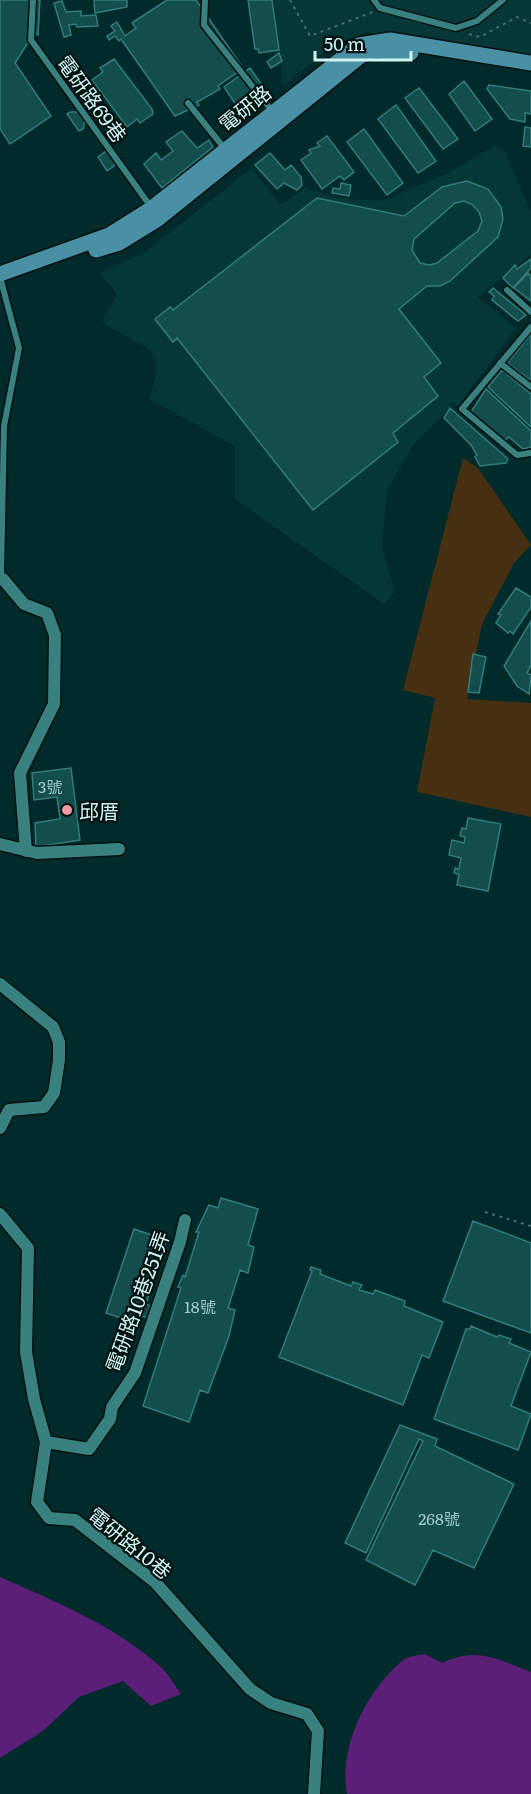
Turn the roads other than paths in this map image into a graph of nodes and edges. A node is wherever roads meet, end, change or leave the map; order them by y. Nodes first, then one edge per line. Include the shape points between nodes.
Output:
1 (33, 0) edge
2 (205, 0) edge
3 (374, 0) edge
4 (503, 0) edge
5 (531, 63) edge
6 (531, 69) edge
7 (188, 103) dead end
8 (272, 111) junction
9 (225, 149) junction
10 (152, 208) junction
11 (0, 280) edge
12 (507, 290) dead end
13 (531, 312) edge
14 (531, 327) edge
15 (500, 363) junction
16 (531, 387) edge
17 (531, 453) edge
18 (1, 579) edge
19 (0, 844) edge
20 (119, 849) dead end
21 (26, 851) junction
22 (0, 984) edge
23 (0, 1128) edge
24 (0, 1214) edge
25 (185, 1220) dead end
26 (46, 1442) junction
27 (314, 1794) edge

1 - 10 lane, 電研路69巷 via 31,40
2 - 8 lane via 204,25
3 - 4 lane via 380,8 456,28 477,21
5 - 8 street, 電研路 via 390,40 359,45
6 - 11 street, 電研路 via 393,51 362,55 158,219 119,243
7 - 9 lane
8 - 9 street, 電研路
9 - 10 street, 電研路
10 - 11 street, 電研路 via 109,235
11 - 18 lane via 19,348 4,426
12 - 13 lane
14 - 15 lane
15 - 16 lane
15 - 17 lane via 462,409 517,455
18 - 21 street via 24,604 47,613 56,635 54,704 20,773
19 - 21 street
20 - 21 street
22 - 23 street via 53,1027 59,1042 54,1093 44,1107 9,1110
24 - 26 street, 電研路10巷 via 28,1248 26,1352
25 - 26 street, 電研路10巷251弄 via 135,1373 112,1407 110,1419 89,1449
26 - 27 street, 電研路10巷 via 37,1502 49,1518 75,1520 154,1582 250,1689 271,1702 307,1714 318,1731

